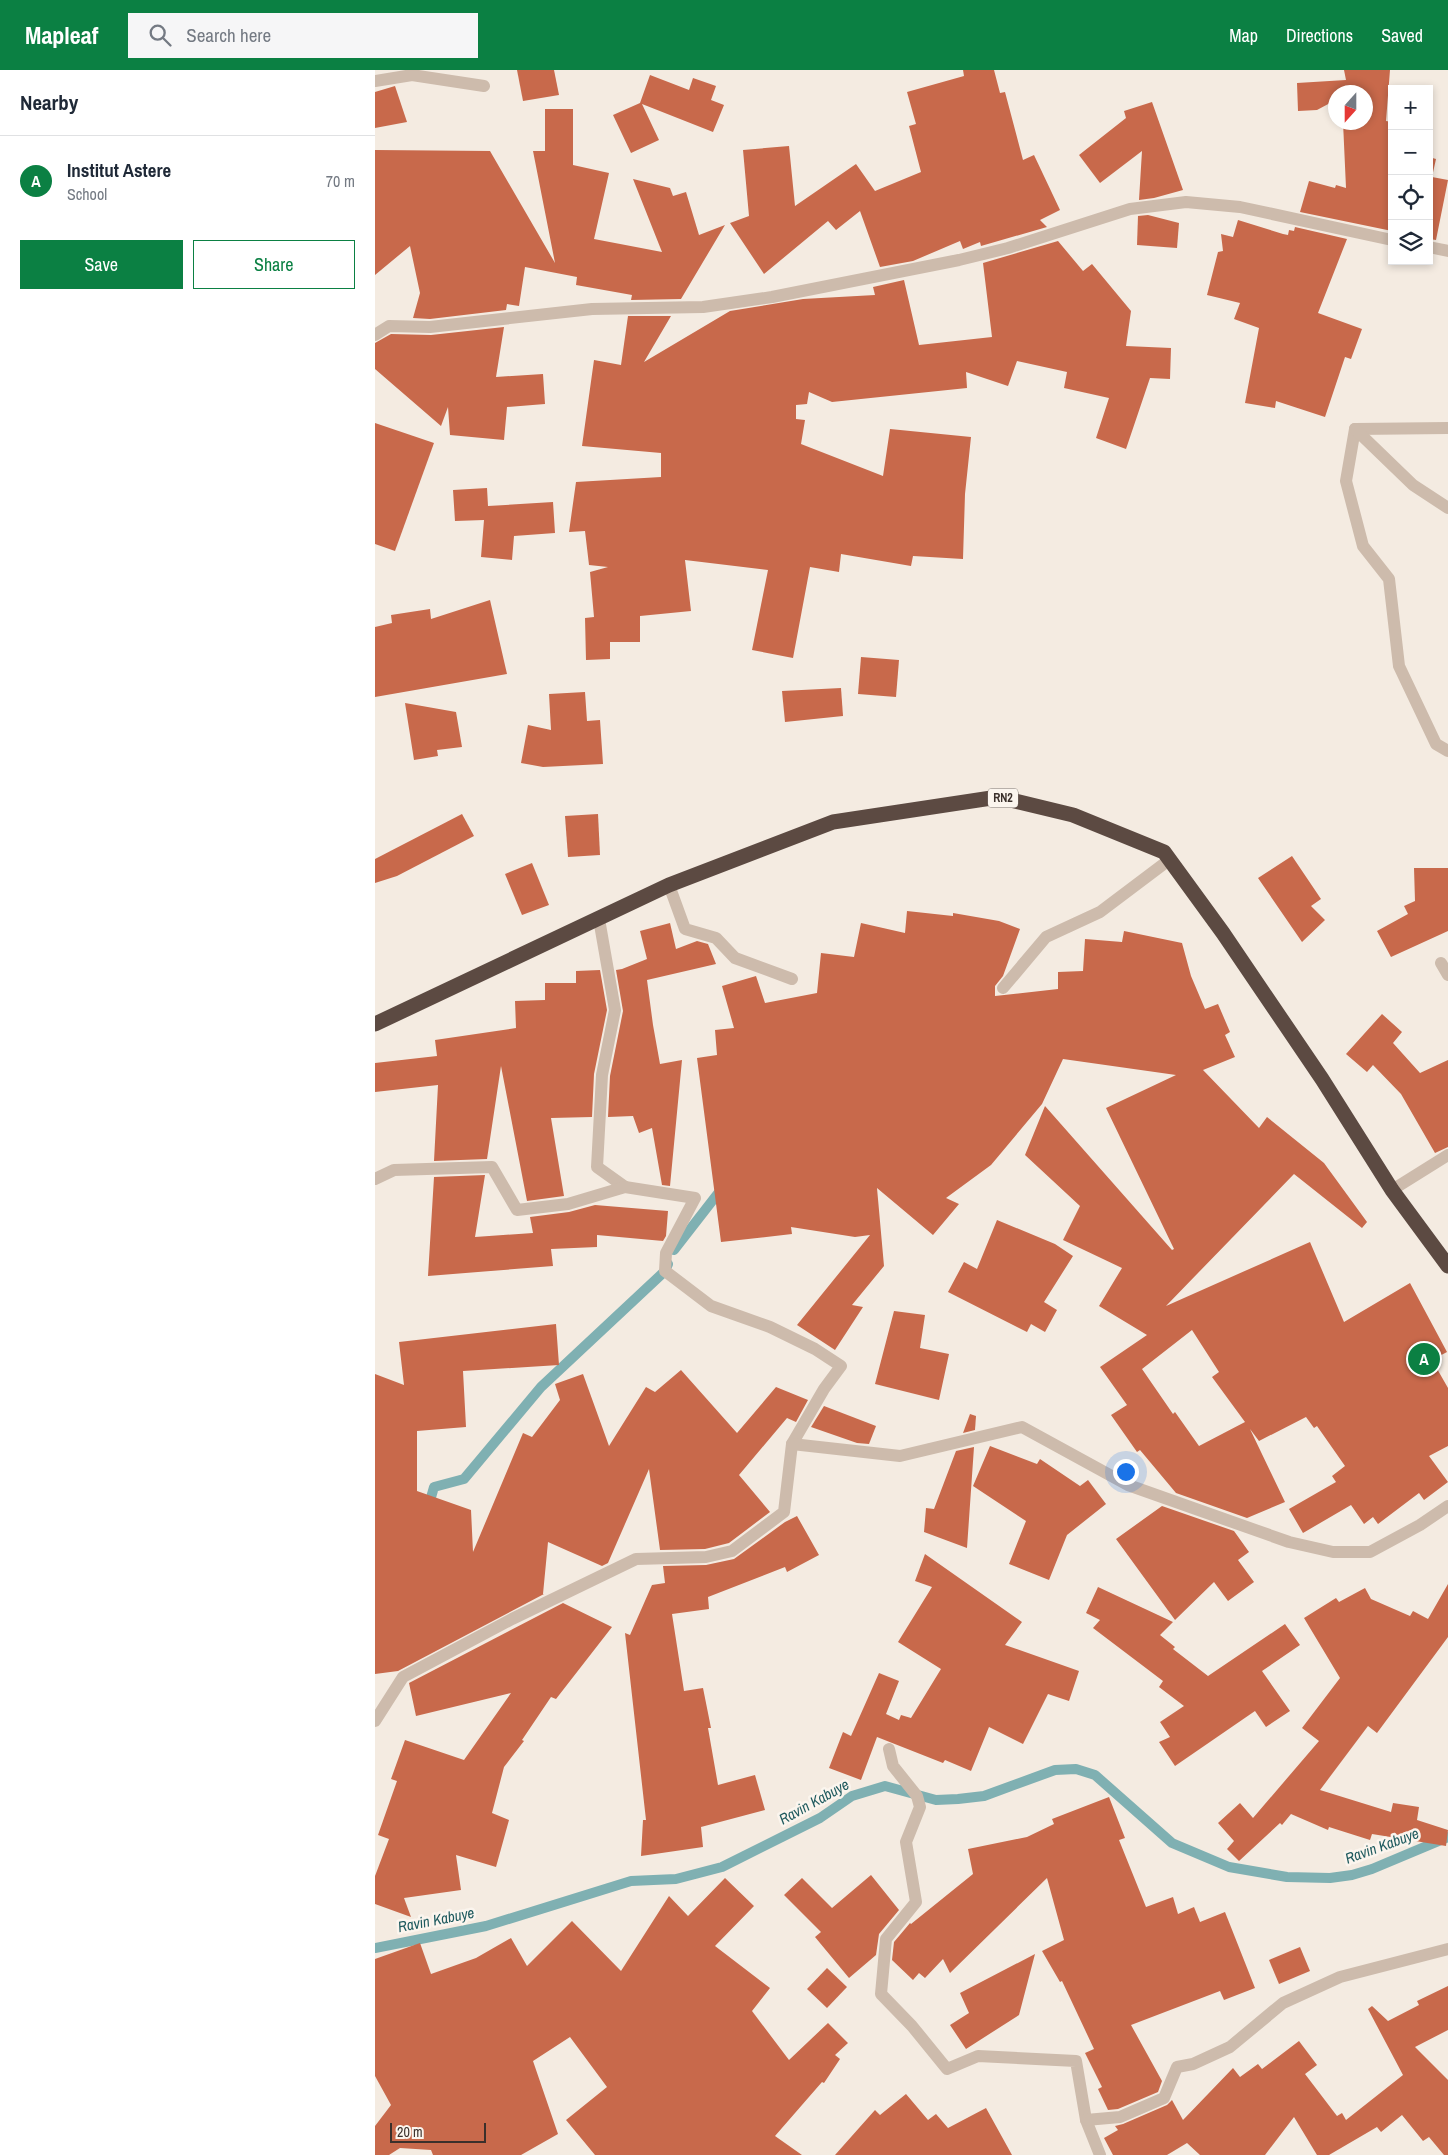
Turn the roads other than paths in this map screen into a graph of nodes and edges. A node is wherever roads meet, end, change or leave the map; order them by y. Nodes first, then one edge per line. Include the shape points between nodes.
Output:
1 (375, 81) edge
2 (484, 86) dead end
3 (1388, 239) edge
4 (1433, 249) edge
5 (1448, 252) edge
6 (375, 335) edge
7 (1448, 428) edge
8 (1355, 429) junction
9 (1448, 508) edge
10 (1448, 751) edge
11 (1169, 860) junction
12 (669, 885) junction
13 (599, 919) junction
14 (1441, 963) dead end
15 (1448, 975) edge
16 (792, 979) dead end
17 (1003, 988) dead end
18 (375, 1024) edge
19 (1448, 1155) edge
20 (375, 1179) edge
21 (625, 1187) junction
22 (1392, 1190) junction
23 (1448, 1266) edge
24 (792, 1444) junction
25 (1448, 1506) edge
26 (375, 1721) edge
27 (889, 1749) dead end
28 (1448, 1948) edge
29 (1086, 2120) junction
30 (1100, 2155) edge

1 - 2 street via 412,76
3 - 6 street via 1240,208 1186,202 1130,209 1008,248 959,260 772,297 703,307 592,308 430,327 389,326
4 - 5 street
7 - 8 street
8 - 9 street via 1413,486
8 - 10 street via 1346,481 1363,546 1389,579 1399,666 1436,744
11 - 12 highway, RN2 via 1164,852 1073,815 998,797 833,822
11 - 17 street via 1100,912 1046,937
11 - 22 highway, RN2 via 1223,932 1317,1071
12 - 13 highway, RN2
12 - 16 street via 685,929 716,938 735,958
13 - 18 highway, RN2
13 - 21 street via 615,1010 602,1075 597,1167
14 - 15 street
19 - 22 street
20 - 21 street via 394,1170 492,1167 517,1210 568,1204
21 - 24 street via 695,1198 666,1253 665,1270 711,1306 770,1328 815,1349 841,1366
22 - 23 highway, RN2
24 - 25 street via 900,1456 1022,1427 1128,1485 1289,1542 1333,1552 1370,1552
24 - 26 street via 784,1512 732,1551 706,1557 636,1559 403,1677
27 - 29 street via 893,1766 917,1796 920,1807 906,1842 916,1902 886,1939 881,1994 947,2069 978,2056 1077,2061
28 - 29 street via 1340,1977 1283,2002 1229,2047 1193,2064 1177,2067 1164,2098 1120,2117
29 - 30 street

